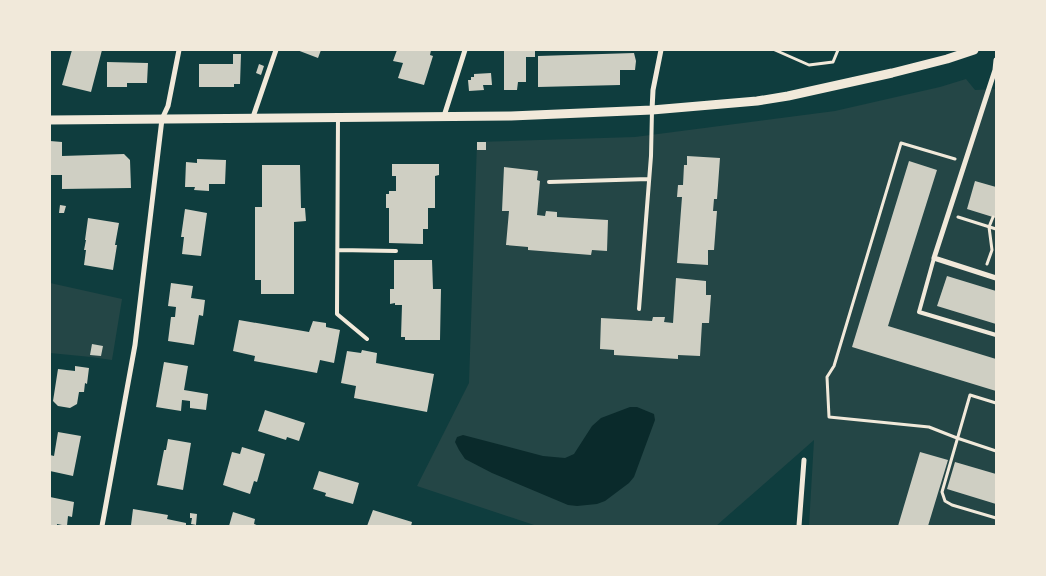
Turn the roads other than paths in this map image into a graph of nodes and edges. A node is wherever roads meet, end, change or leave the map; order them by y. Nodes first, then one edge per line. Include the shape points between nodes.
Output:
1 (178, 50) edge
2 (276, 50) edge
3 (465, 50) edge
4 (661, 50) edge
5 (974, 50) edge
6 (996, 60) edge
7 (652, 110) junction
8 (444, 116) junction
9 (338, 117) junction
10 (253, 118) junction
11 (162, 119) junction
12 (50, 120) edge
13 (649, 179) junction
14 (549, 182) dead end
15 (338, 250) junction
16 (396, 251) dead end
17 (934, 258) junction
18 (996, 278) edge
19 (639, 309) dead end
20 (996, 335) edge
21 (367, 339) dead end
22 (804, 460) dead end
23 (102, 526) edge
24 (798, 526) edge

1 - 11 street via 168,106
2 - 10 street
3 - 8 street
4 - 7 street
5 - 7 street via 892,73 788,96
6 - 17 street
7 - 8 street
7 - 13 lane
8 - 9 street
9 - 10 street
9 - 15 lane
10 - 11 street
11 - 12 street
11 - 23 street via 135,345
13 - 14 lane
13 - 19 lane
15 - 16 lane
15 - 21 lane via 337,314
17 - 18 street
17 - 20 lane via 918,312
22 - 24 street

